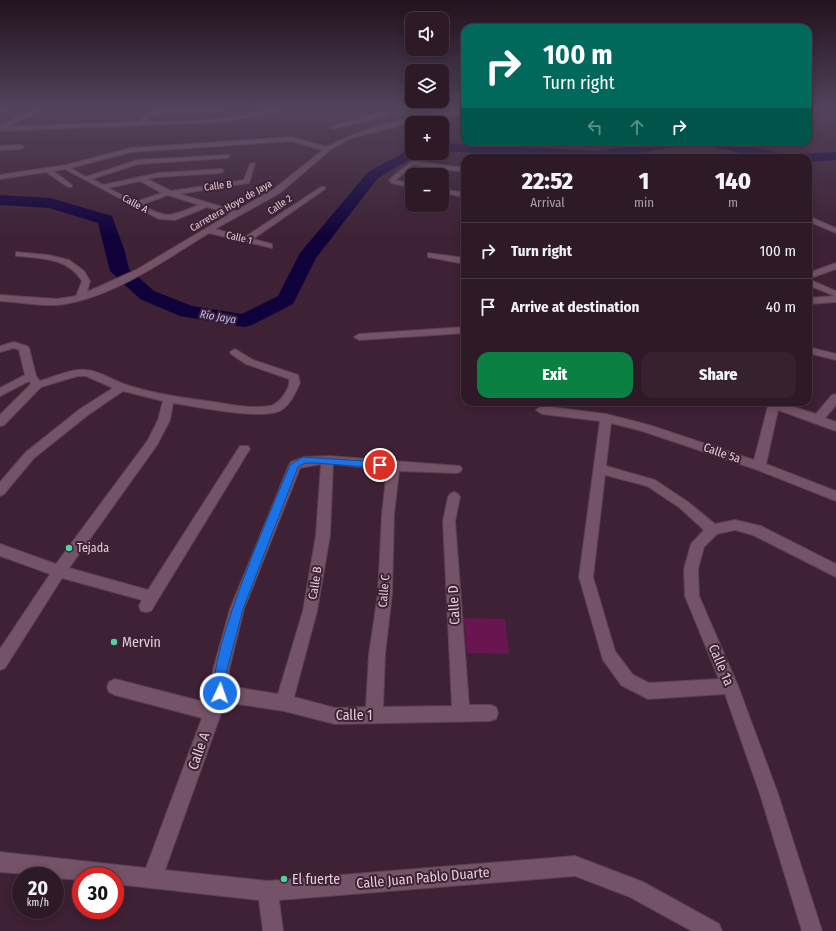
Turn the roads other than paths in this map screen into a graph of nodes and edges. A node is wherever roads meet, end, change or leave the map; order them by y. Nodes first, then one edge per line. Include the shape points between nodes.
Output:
1 (125, 151) edge
2 (228, 151) edge
3 (325, 151) edge
4 (227, 156) junction
5 (253, 164) dead end
6 (66, 167) junction
7 (407, 168) edge
8 (461, 169) edge
9 (47, 170) junction
10 (405, 170) edge
11 (221, 171) junction
12 (0, 177) edge
13 (140, 178) junction
14 (86, 179) junction
15 (405, 185) edge
16 (70, 186) dead end
17 (222, 186) junction
18 (103, 187) junction
19 (324, 188) dead end
20 (449, 192) edge
21 (169, 193) junction
22 (461, 194) edge
23 (135, 204) junction
24 (208, 204) junction
25 (236, 214) junction
26 (812, 220) edge
27 (208, 230) junction
28 (836, 231) edge
29 (248, 239) junction
30 (269, 246) dead end
31 (19, 254) dead end
32 (431, 255) dead end
33 (461, 260) edge
34 (836, 266) edge
35 (812, 275) edge
36 (812, 284) edge
37 (836, 294) edge
38 (0, 298) edge
39 (80, 298) junction
40 (836, 299) edge
41 (812, 301) edge
42 (461, 330) edge
43 (359, 337) dead end
44 (0, 349) edge
45 (812, 351) edge
46 (235, 352) dead end
47 (836, 357) edge
48 (34, 381) junction
49 (121, 387) junction
50 (0, 393) edge
51 (169, 398) junction
52 (836, 398) edge
53 (769, 406) edge
54 (779, 406) edge
55 (542, 410) dead end
56 (606, 418) junction
57 (818, 419) junction
58 (0, 422) edge
59 (836, 427) edge
60 (244, 450) dead end
61 (327, 460) junction
62 (393, 466) junction
63 (759, 466) junction
64 (456, 469) dead end
65 (601, 469) junction
66 (0, 491) edge
67 (836, 496) edge
68 (454, 497) dead end
69 (713, 530) junction
70 (0, 550) edge
71 (59, 571) junction
72 (836, 571) edge
73 (1, 659) edge
74 (730, 686) junction
75 (115, 687) dead end
76 (220, 693) junction
77 (284, 703) junction
78 (213, 713) junction
79 (461, 713) junction
80 (490, 713) dead end
81 (374, 715) junction
82 (0, 862) edge
83 (152, 878) junction
84 (268, 891) junction
85 (274, 931) edge
86 (712, 931) edge
87 (812, 931) edge

1 - 6 street
2 - 4 street
3 - 25 street, Carretera Hoyo de Jaya via 277,191
4 - 11 street
4 - 14 street via 137,162
5 - 17 street, Calle B via 247,182
6 - 9 street
6 - 14 street, Calle A
7 - 8 street via 412,163
9 - 12 street
9 - 16 street
10 - 15 street via 392,182
11 - 13 street
11 - 17 street via 224,178
13 - 18 street
13 - 21 street
14 - 18 street, Calle A
17 - 21 street, Calle B
18 - 23 street, Calle A
19 - 29 street, Calle 2
20 - 22 street
21 - 23 street, Calle B
21 - 24 street
23 - 24 street, Calle A via 159,217 172,218
24 - 25 street
25 - 27 street, Carretera Hoyo de Jaya
26 - 28 street
27 - 29 street, Calle 1
27 - 39 street, Carretera Hoyo de Jaya via 139,272
29 - 30 street, Calle 1
31 - 39 street via 58,259 81,271 86,281
32 - 33 street
34 - 35 street
36 - 37 street
38 - 39 street, Carretera Hoyo de Jaya via 57,302
40 - 41 street
42 - 43 street
44 - 48 street via 14,345 24,348
45 - 47 street
46 - 51 street via 253,364 294,377 292,389 279,407 268,410 244,410
48 - 49 street via 84,373
48 - 50 street
48 - 58 street
49 - 51 street
49 - 66 street via 84,412 30,455
51 - 71 street via 164,420 153,442
52 - 57 street
53 - 63 street
54 - 57 street
55 - 56 street, Calle 5a
56 - 63 street, Calle 5a via 646,428
56 - 65 street
57 - 59 street
60 - 71 street via 149,602
61 - 62 street
61 - 76 street, Calle A via 303,460 295,465 237,609 221,670
61 - 77 street, Calle B via 323,534 310,611
62 - 64 street
62 - 81 street, Calle C via 385,594 376,654
63 - 67 street, Calle 5a
65 - 69 street via 651,483 684,505
65 - 74 street via 586,577 608,655 627,680 648,691
68 - 79 street, Calle D via 449,522
69 - 72 street via 735,525 756,530
69 - 74 street, Calle 1a via 698,544 691,569 692,596
70 - 71 street
71 - 73 street
74 - 87 street, Calle 1a via 769,794
75 - 78 street
76 - 77 street, Calle 1
76 - 78 street, Calle A
77 - 81 street, Calle 1 via 335,716
78 - 83 street, Calle A
79 - 80 street, Calle 1
79 - 81 street, Calle 1
82 - 83 street, Calle Juan Pablo Duarte
83 - 84 street, Calle Juan Pablo Duarte
84 - 85 street
84 - 86 street, Calle Juan Pablo Duarte via 575,866 636,889

